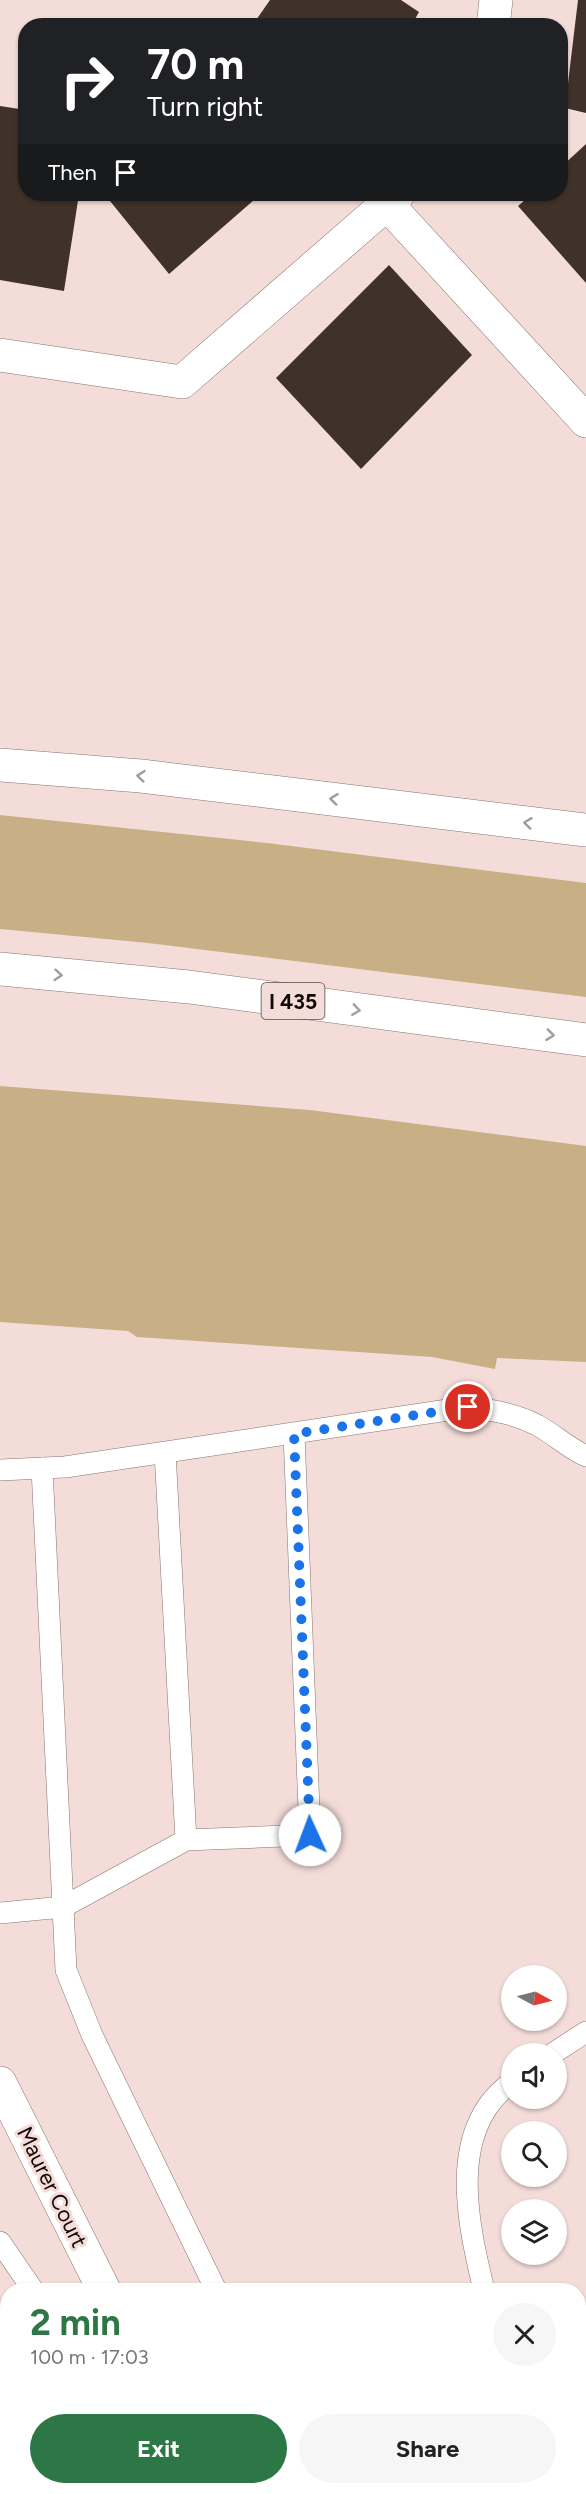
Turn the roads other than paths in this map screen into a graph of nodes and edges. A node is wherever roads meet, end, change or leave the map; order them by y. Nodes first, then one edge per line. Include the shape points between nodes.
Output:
1 (496, 0) edge
2 (494, 18) edge
3 (390, 201) edge
4 (394, 201) edge
5 (0, 355) edge
6 (586, 422) edge
7 (0, 765) edge
8 (586, 830) edge
9 (0, 969) edge
10 (586, 1040) edge
11 (294, 1434) junction
12 (165, 1452) junction
13 (586, 1456) edge
14 (42, 1468) junction
15 (0, 1470) edge
16 (186, 1840) junction
17 (63, 1907) junction
18 (0, 1913) edge
19 (586, 2032) edge
20 (567, 2044) edge
21 (0, 2083) edge
22 (501, 2091) edge
23 (0, 2242) edge
24 (28, 2283) edge
25 (100, 2283) edge
26 (213, 2283) edge
27 (482, 2283) edge

1 - 2 main road
3 - 5 main road via 182,382
4 - 6 main road
8 -> 7 main road via 141,776
9 -> 10 main road, I 435 via 189,987
11 - 12 lane
11 - 13 lane via 468,1407 503,1411 538,1426
11 - 16 lane via 310,1835
12 - 14 lane
12 - 16 lane
14 - 15 lane
14 - 17 lane
16 - 17 lane
17 - 18 lane
17 - 26 lane via 66,1970 92,2035
19 - 20 lane
21 - 25 main road, Maurer Court
22 - 27 lane via 479,2119 466,2173 473,2245
23 - 24 lane

